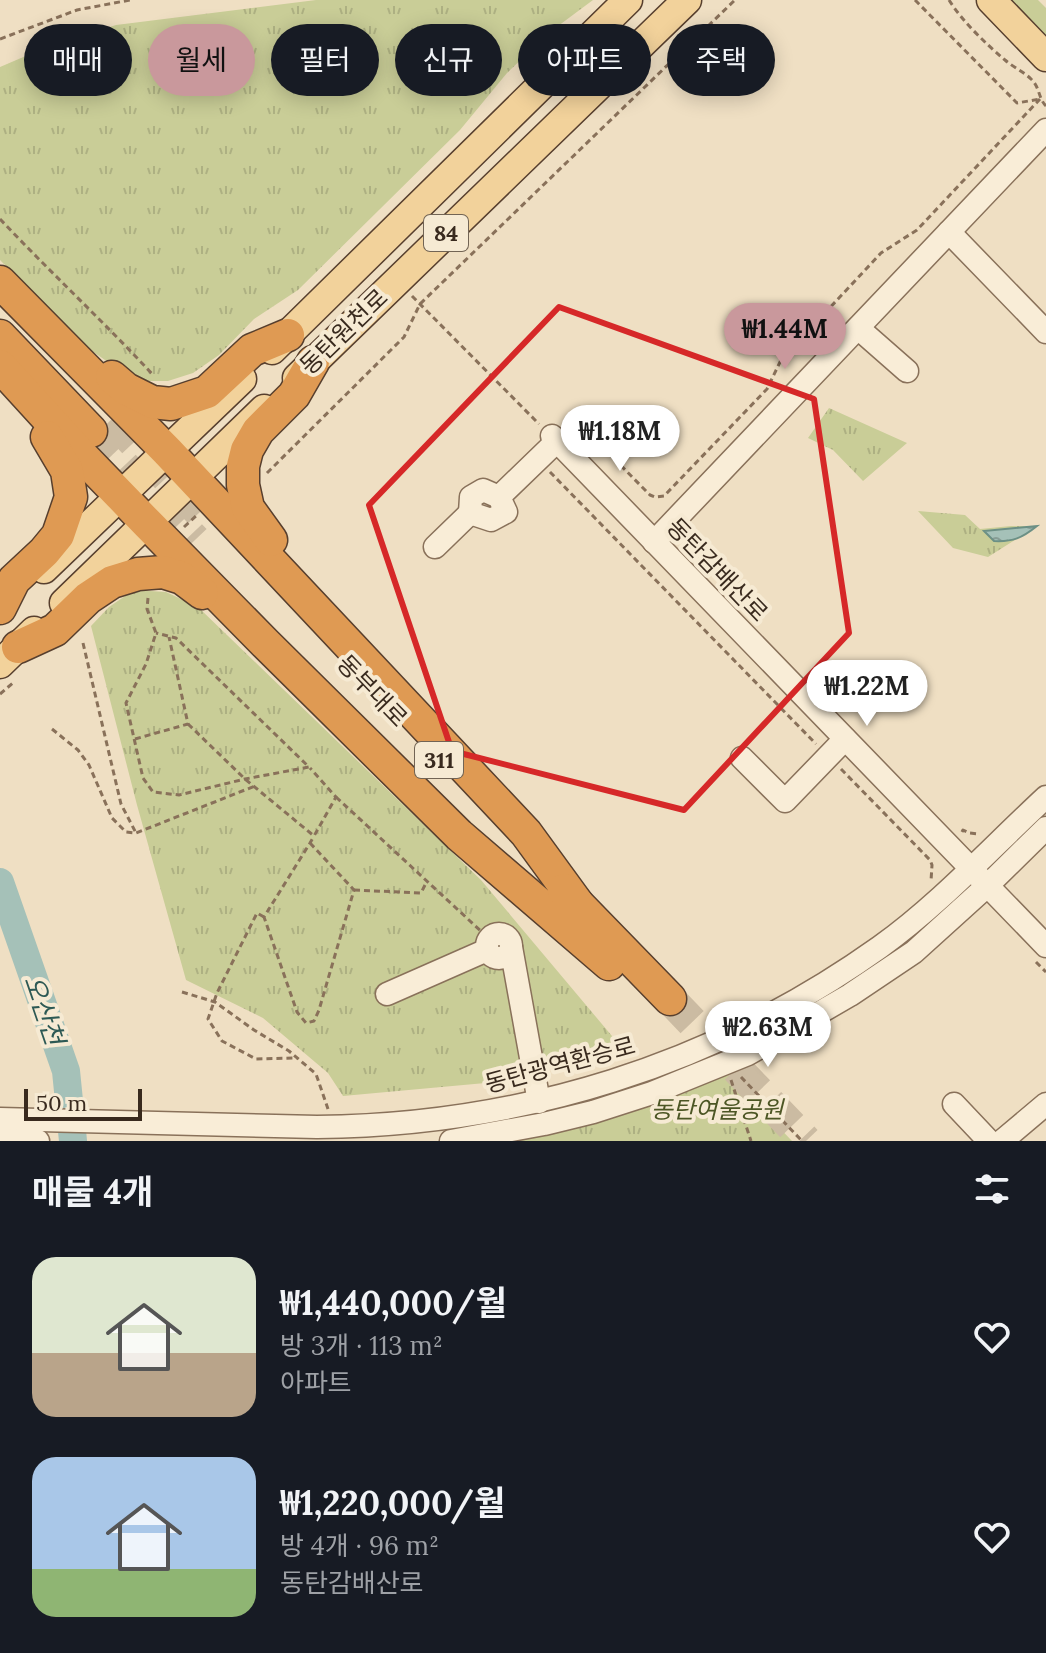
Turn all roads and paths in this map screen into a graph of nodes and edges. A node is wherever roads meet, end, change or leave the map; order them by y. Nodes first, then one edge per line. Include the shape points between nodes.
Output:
1 (130, 0) edge
2 (628, 0) edge
3 (687, 0) edge
4 (735, 0) edge
5 (915, 0) edge
6 (949, 0) edge
7 (991, 0) edge
8 (0, 39) edge
9 (1046, 57) edge
10 (1040, 99) junction
11 (1046, 106) edge
12 (1046, 130) edge
13 (0, 219) edge
14 (949, 232) junction
15 (0, 282) edge
16 (406, 291) dead end
17 (420, 304) junction
18 (0, 305) edge
19 (858, 328) junction
20 (1046, 332) edge
21 (288, 335) junction
22 (0, 336) edge
23 (76, 358) junction
24 (313, 362) junction
25 (0, 366) edge
26 (907, 371) dead end
27 (154, 375) dead end
28 (35, 404) junction
29 (554, 439) junction
30 (167, 451) junction
31 (544, 466) dead end
32 (268, 472) dead end
33 (120, 495) junction
34 (187, 517) junction
35 (654, 542) junction
36 (435, 547) dead end
37 (148, 595) dead end
38 (310, 605) junction
39 (0, 609) edge
40 (156, 633) junction
41 (169, 637) junction
42 (83, 643) dead end
43 (265, 643) junction
44 (9, 656) edge
45 (188, 724) junction
46 (52, 729) dead end
47 (135, 739) junction
48 (845, 739) junction
49 (820, 747) dead end
50 (742, 758) dead end
51 (309, 767) junction
52 (842, 770) dead end
53 (245, 779) junction
54 (255, 786) junction
55 (336, 797) junction
56 (1046, 797) edge
57 (1046, 828) edge
58 (136, 833) junction
59 (314, 836) junction
60 (310, 843) junction
61 (971, 869) junction
62 (427, 881) junction
63 (931, 881) dead end
64 (987, 886) junction
65 (354, 890) junction
66 (577, 903) junction
67 (264, 917) junction
68 (488, 944) junction
69 (1046, 946) edge
70 (609, 964) junction
71 (182, 992) dead end
72 (387, 994) dead end
73 (215, 1002) junction
74 (297, 1058) junction
75 (736, 1072) dead end
76 (729, 1075) dead end
77 (539, 1102) junction
78 (954, 1104) dead end
79 (1046, 1104) edge
80 (0, 1119) edge
81 (328, 1127) junction
82 (0, 1140) edge
83 (38, 1141) edge
84 (451, 1141) edge
85 (751, 1141) edge
86 (802, 1141) edge
87 (989, 1141) edge
88 (1002, 1141) edge

1 - 8 path via 77,10
2 - 21 main road, 동탄원천로 / 84
3 - 24 main road, 동탄원천로 / 84
4 - 17 path
5 - 10 path via 1017,103
6 - 10 path via 1006,61 1031,78
7 - 9 main road
10 - 11 path
10 - 29 path via 917,230 881,253 781,360 767,389 664,496 650,495 572,416
12 - 14 street
13 - 27 path
14 - 19 street
14 - 20 street
15 - 23 highway
16 - 17 path
17 - 29 path
17 - 32 path via 404,337
18 - 22 highway via 101,425
19 - 26 street
19 - 35 street
21 - 23 highway via 252,350 207,392 171,404 152,402 126,389 99,365
21 - 30 main road, 동탄원천로 / 84
23 - 30 highway
24 - 34 main road, 동탄원천로 / 84
24 - 38 highway via 294,395 258,431 243,466 248,508
25 - 28 highway
28 - 33 highway
28 - 39 highway via 39,423 67,471 71,497 58,535 14,580
29 - 35 street, 동탄감배산로
29 - 36 street via 499,497 483,490 471,497 470,513
30 - 33 main road, 동탄원천로 / 84
30 - 34 highway
31 - 49 path
33 - 34 highway
33 - 39 main road, 동탄원천로 / 84
34 - 34 path
34 - 38 highway
34 - 43 highway
34 - 44 main road, 동탄원천로 / 84
34 - 66 highway, 동부대로 / 311
34 - 70 highway, 동부대로 / 311
35 - 48 street, 동탄감배산로
37 - 40 path
38 - 66 highway via 526,833
40 - 41 path
40 - 47 path via 126,703
41 - 45 path
41 - 51 path via 176,638
42 - 58 path via 121,804
43 - 44 highway via 182,578 152,572 112,582 55,630
43 - 70 highway via 459,835
45 - 47 path
45 - 53 path
46 - 58 path via 89,765 112,818 126,832
47 - 53 path via 143,778 153,792 179,795
48 - 50 street via 785,801
48 - 61 street, 동탄감배산로
51 - 53 path
51 - 55 path
52 - 63 path via 930,860
53 - 54 path
54 - 58 path
54 - 59 path
55 - 59 path
55 - 62 path
56 - 61 street, 동탄광역환승로
57 - 64 street, 동탄광역환승로
59 - 60 path
60 - 65 path
60 - 67 path
61 - 64 street, 동탄감배산로
61 - 77 street, 동탄광역환승로 via 880,947 758,1020 641,1072
62 - 65 path via 421,893
62 - 68 path
64 - 69 street, 동탄감배산로
64 - 84 street, 동탄광역환승로 via 914,952 748,1054 593,1112
65 - 67 path via 314,1021 306,1023 297,1012
66 - 70 highway, 동부대로 / 311 via 662,1004
67 - 73 path via 257,913
68 - 72 street
68 - 77 street via 492,956 500,958 511,947
71 - 73 path
73 - 74 path
73 - 74 path via 208,1019 222,1041 256,1059
74 - 81 path via 316,1074
75 - 86 path
76 - 85 path
77 - 81 street, 동탄광역환승로 via 418,1122
78 - 87 street
79 - 88 street
80 - 81 street, 동탄광역환승로
82 - 83 street

